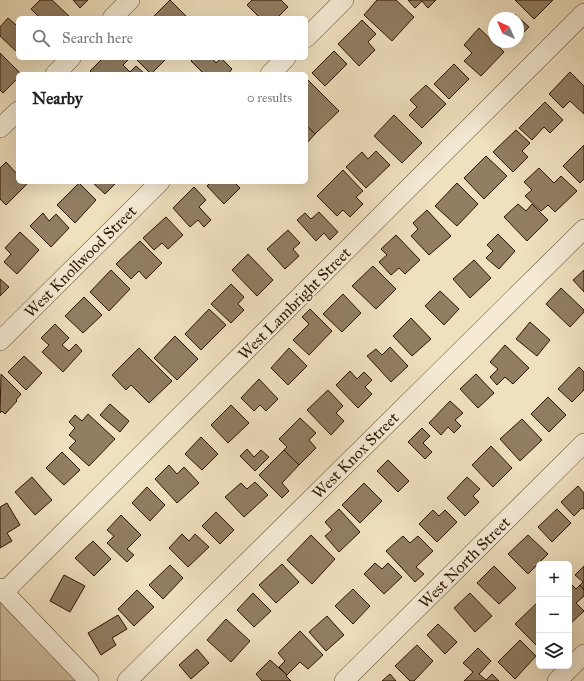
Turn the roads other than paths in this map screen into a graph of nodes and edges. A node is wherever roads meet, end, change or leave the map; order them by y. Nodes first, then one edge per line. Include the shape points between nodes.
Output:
1 (130, 0) edge
2 (344, 0) edge
3 (584, 13) edge
4 (114, 16) edge
5 (308, 36) edge
6 (69, 60) edge
7 (284, 60) edge
8 (57, 72) edge
9 (272, 72) edge
10 (16, 113) edge
11 (0, 128) edge
12 (158, 184) edge
13 (584, 229) edge
14 (0, 341) edge
15 (584, 443) edge
16 (2, 590) edge
17 (584, 654) edge
18 (89, 681) edge
19 (127, 681) edge
20 (344, 681) edge
21 (557, 681) edge

1 - 4 street
2 - 5 street
3 - 16 street, West Lambright Street
6 - 8 street
7 - 9 street
10 - 11 street
12 - 14 street, West Knollwood Street
13 - 19 street, West Knox Street
15 - 20 street, West North Street
16 - 18 street
17 - 21 street

